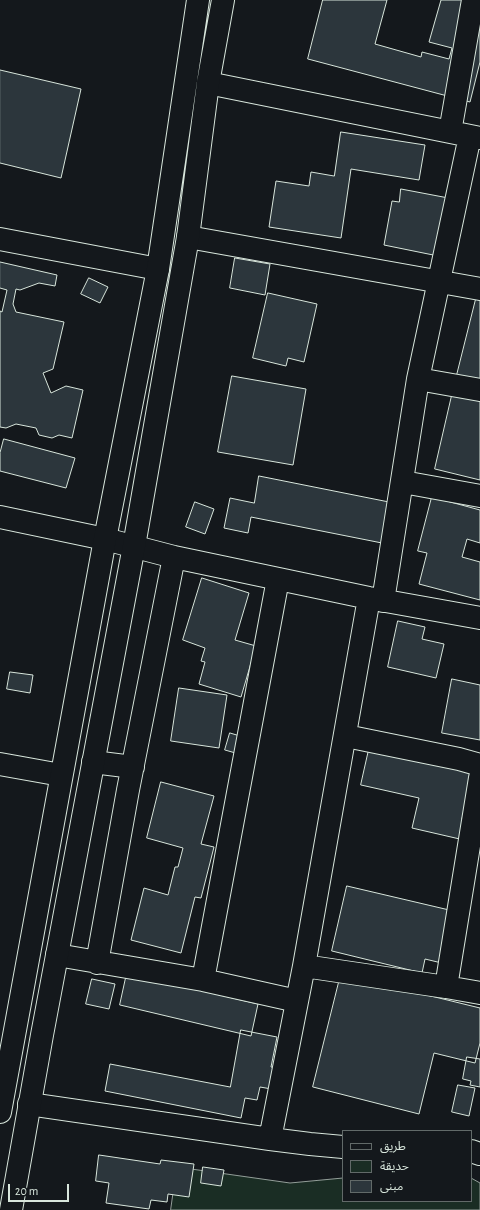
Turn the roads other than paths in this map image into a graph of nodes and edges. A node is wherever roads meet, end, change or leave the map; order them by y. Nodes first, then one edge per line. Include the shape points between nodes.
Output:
1 (198, 0) edge
2 (223, 0) edge
3 (473, 0) edge
4 (474, 30) edge
5 (208, 83) junction
6 (467, 135) edge
7 (188, 237) junction
8 (0, 239) edge
9 (158, 269) junction
10 (439, 281) junction
11 (480, 289) edge
12 (418, 379) junction
13 (480, 390) edge
14 (403, 482) junction
15 (480, 496) edge
16 (0, 517) edge
17 (105, 539) junction
18 (134, 546) junction
19 (174, 557) junction
20 (278, 579) junction
21 (376, 600) junction
22 (480, 618) edge
23 (346, 736) junction
24 (93, 762) junction
25 (0, 764) edge
26 (480, 765) edge
27 (133, 767) junction
28 (61, 775) junction
29 (480, 778) edge
30 (57, 956) junction
31 (97, 963) junction
32 (304, 966) junction
33 (203, 980) junction
34 (446, 987) junction
35 (480, 993) edge
36 (297, 1002) junction
37 (15, 1031) junction
38 (42, 1034) junction
39 (29, 1104) junction
40 (0, 1112) edge
41 (270, 1139) junction
42 (342, 1147) edge
43 (11, 1210) edge

1 - 9 street
2 - 5 street
3 - 4 street
4 - 6 street
5 - 6 street
5 - 7 street
6 - 10 street
7 - 10 street
7 - 18 street
8 - 9 street
9 - 17 street
10 - 11 street
10 - 12 street
12 - 13 street
12 - 14 street
14 - 15 street
14 - 21 street
16 - 17 street
17 - 18 street
17 - 28 street
18 - 19 street
18 - 24 street
19 - 20 street
19 - 27 street
20 - 21 street
20 - 33 street
21 - 22 street
21 - 23 street
23 - 26 street
23 - 32 street
24 - 27 street
24 - 30 street
25 - 28 street
27 - 31 street
28 - 37 street
29 - 34 street
30 - 31 street
30 - 38 street
31 - 33 street
32 - 34 street
32 - 36 street
33 - 36 street
34 - 35 street
36 - 41 street
37 - 38 street
37 - 40 street
38 - 39 street
39 - 41 street
39 - 43 street
41 - 42 street

